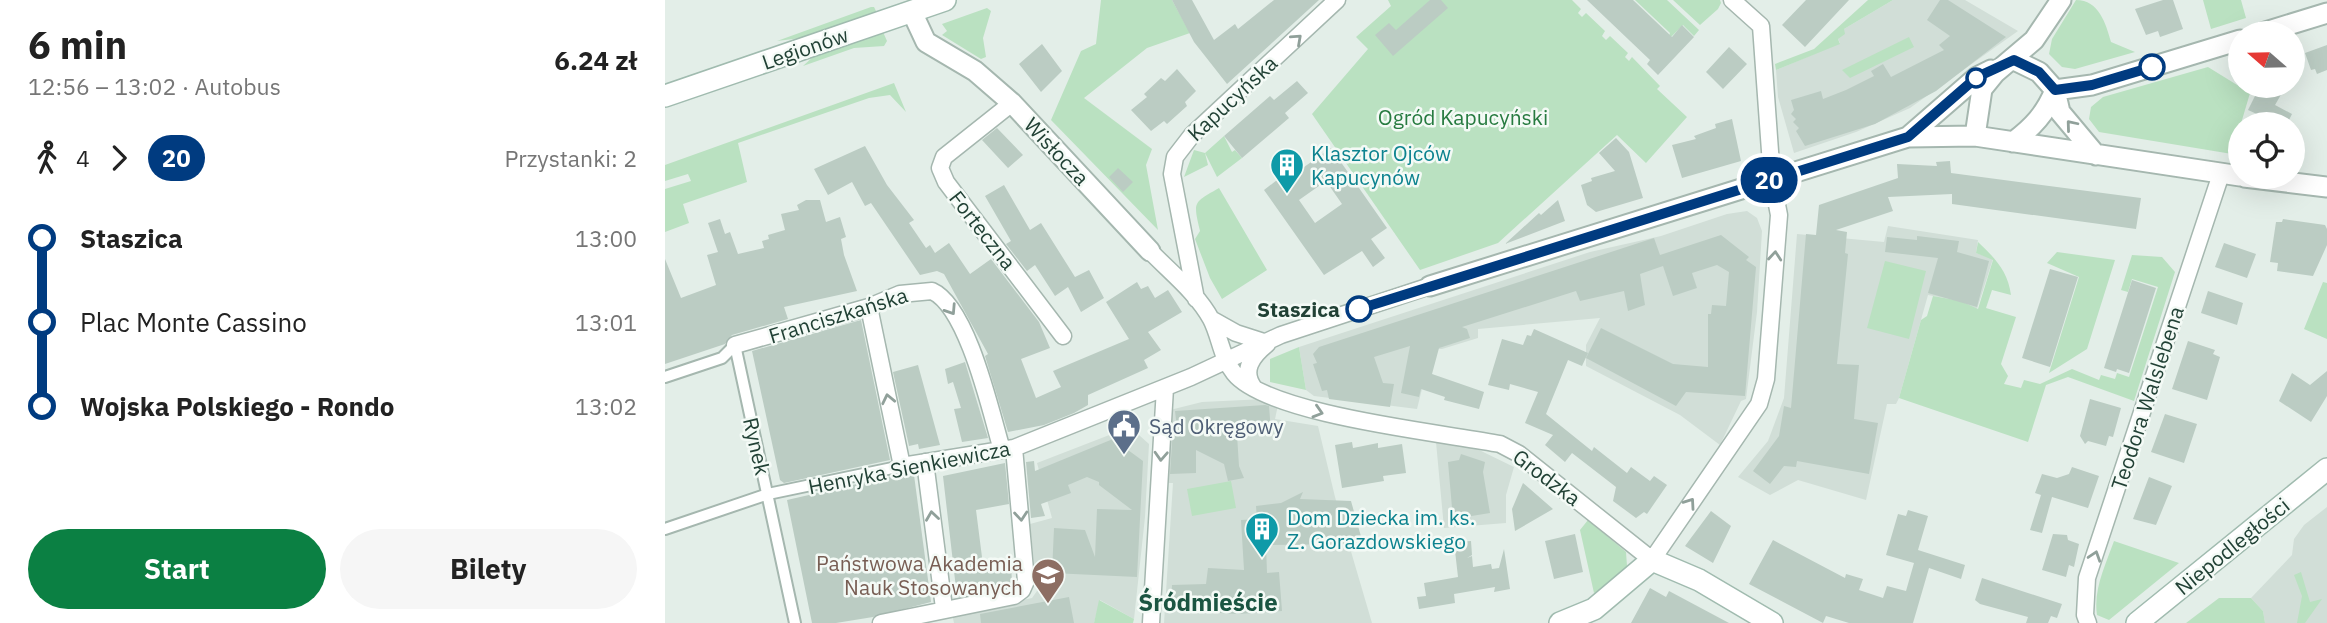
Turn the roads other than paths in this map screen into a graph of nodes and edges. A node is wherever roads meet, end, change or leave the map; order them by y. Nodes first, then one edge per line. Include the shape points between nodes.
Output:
1 (945, 0) edge
2 (1337, 0) edge
3 (1733, 0) edge
4 (2061, 0) edge
5 (912, 12) junction
6 (2327, 13) edge
7 (2301, 21) edge
8 (2228, 44) edge
9 (2014, 60) junction
10 (2055, 90) junction
11 (665, 96) edge
12 (1012, 103) junction
13 (1975, 136) junction
14 (1908, 137) junction
15 (2013, 142) junction
16 (2096, 155) junction
17 (2228, 175) edge
18 (1772, 179) junction
19 (2305, 184) edge
20 (2327, 187) edge
21 (2228, 189) edge
22 (1150, 251) joint
23 (1430, 286) joint
24 (1196, 299) junction
25 (869, 307) junction
26 (1211, 319) junction
27 (1281, 335) junction
28 (1063, 336) dead end
29 (1264, 342) junction
30 (734, 345) junction
31 (1225, 359) junction
32 (665, 377) edge
33 (1165, 388) junction
34 (1254, 388) junction
35 (1008, 449) junction
36 (925, 462) junction
37 (902, 466) junction
38 (2327, 469) edge
39 (768, 494) junction
40 (665, 529) edge
41 (1652, 560) junction
42 (944, 608) junction
43 (795, 623) edge
44 (881, 623) edge
45 (1151, 623) edge
46 (1560, 623) edge
47 (1772, 623) edge
48 (2088, 623) edge
49 (2137, 623) edge

1 - 5 main road, Legionów
24 -> 2 street, Kapucyńska via 1172,174 1175,158 1192,135
3 - 18 street via 1761,26
4 - 9 street via 2042,31
5 - 11 main road, Legionów
5 - 12 street, Wisłocza via 926,42 975,71
6 - 7 street
8 - 10 street via 2092,85
9 - 10 street via 2039,72
9 - 13 street via 1982,89
9 - 14 street via 1977,77
10 - 15 street via 2040,118
16 -> 10 street via 2060,112
12 - 22 street, Wisłocza
12 - 28 street, Forteczna via 944,158 940,168
13 - 14 street
13 - 15 street
14 - 18 street
15 - 16 street
16 - 17 street
18 - 23 street
41 -> 18 street via 1759,404 1766,379 1779,215
19 - 20 street
48 -> 21 street, Teodora Walslebena via 2087,578 2196,250
22 - 24 street, Wisłocza
23 - 27 street, Henryka Sienkiewicza
24 - 26 street, Wisłocza
25 - 30 street, Franciszkańska
25 -> 35 street, Franciszkańska via 919,290 943,298 967,338
37 -> 25 street
26 - 29 street
26 - 31 street
27 - 29 street, Henryka Sienkiewicza
27 - 34 street via 1250,362 1248,377
29 - 31 street, Henryka Sienkiewicza
30 - 32 street via 722,358
30 - 39 street, Rynek
31 - 33 street, Henryka Sienkiewicza
31 - 34 street, Grodzka via 1235,375
33 - 35 street, Henryka Sienkiewicza
33 -> 45 street
34 -> 41 street, Grodzka via 1326,414 1500,444 1519,454
35 - 36 street, Henryka Sienkiewicza
35 -> 42 street, Franciszkańska via 1026,581 1014,596
36 - 37 street, Henryka Sienkiewicza
42 -> 36 street
37 - 39 street, Henryka Sienkiewicza
38 - 49 main road, Niepodległości
39 - 40 street, Henryka Sienkiewicza
39 - 43 street, Rynek
41 - 46 main road via 1594,609
41 - 47 main road, Grodzka via 1699,580
42 - 44 street, Franciszkańska via 936,614

